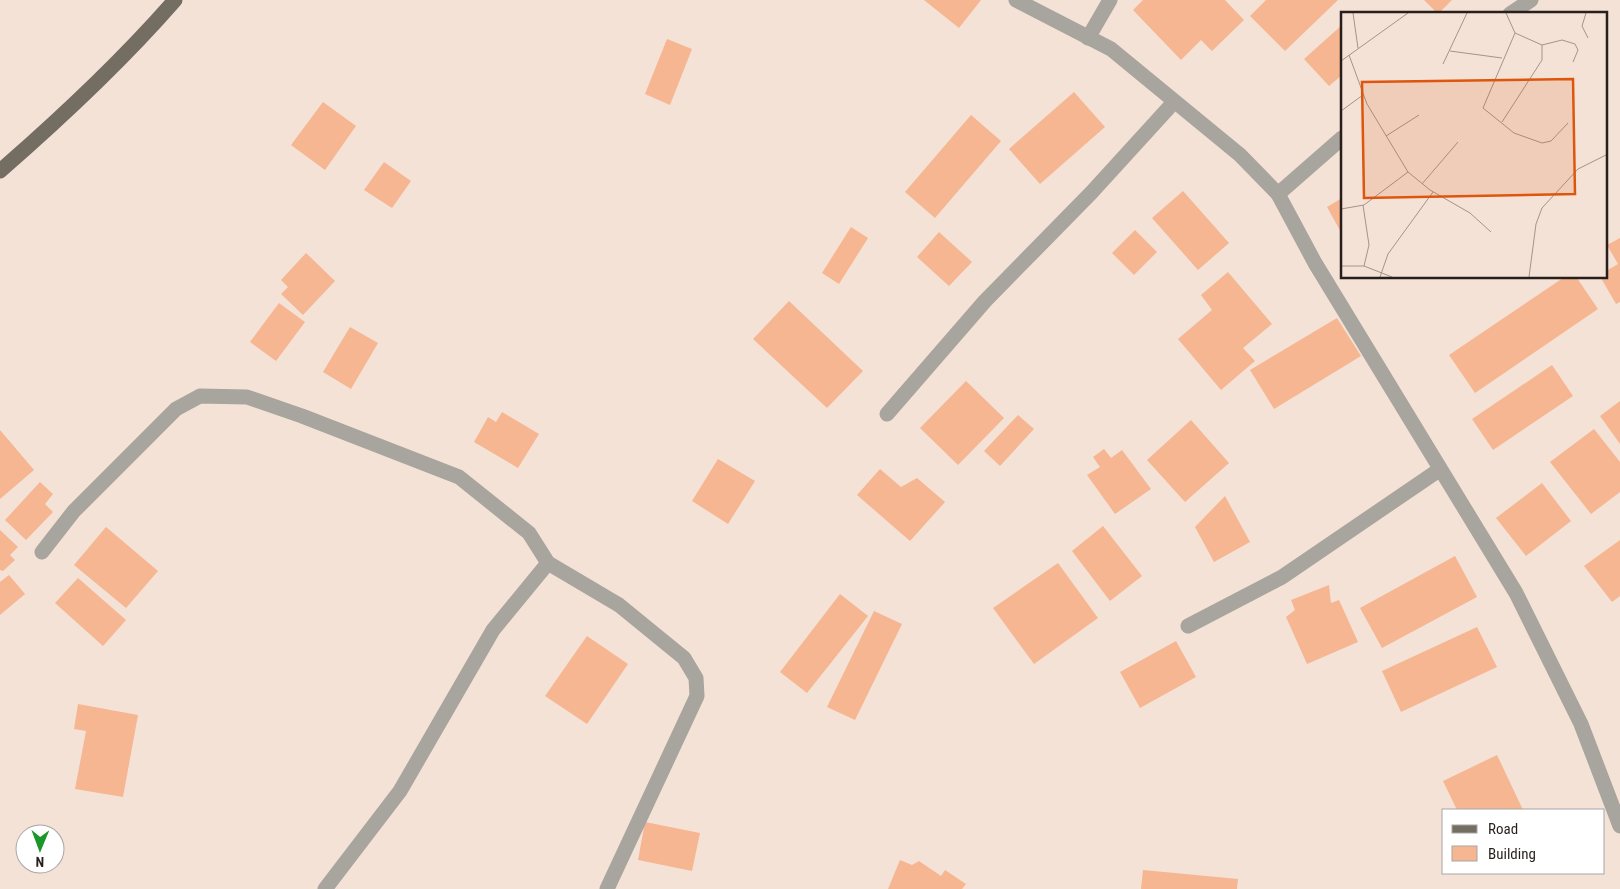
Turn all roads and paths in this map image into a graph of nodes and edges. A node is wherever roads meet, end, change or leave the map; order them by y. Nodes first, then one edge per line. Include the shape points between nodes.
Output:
1 (175, 0) edge
2 (1016, 0) edge
3 (1110, 0) edge
4 (1531, 0) edge
5 (1513, 12) edge
6 (1088, 38) junction
7 (1174, 102) junction
8 (1341, 139) edge
9 (0, 171) edge
10 (1278, 194) junction
11 (887, 414) dead end
12 (1439, 470) junction
13 (42, 552) dead end
14 (548, 563) junction
15 (1188, 626) dead end
16 (1614, 790) edge
17 (1620, 826) edge
18 (325, 889) edge
19 (607, 889) edge

1 - 9 main road via 133,48 61,118
2 - 6 street
3 - 6 street
4 - 5 street
6 - 7 street via 1111,49
7 - 10 street via 1240,154
7 - 11 street via 1091,194 985,301
8 - 10 street
10 - 12 street via 1315,263
12 - 15 street via 1282,577
12 - 16 street via 1516,593
13 - 14 street via 74,511 176,409 200,396 247,398 459,477 529,532
14 - 18 street via 493,630 400,792
14 - 19 street via 619,606 684,658 696,678 696,696
16 - 17 street

